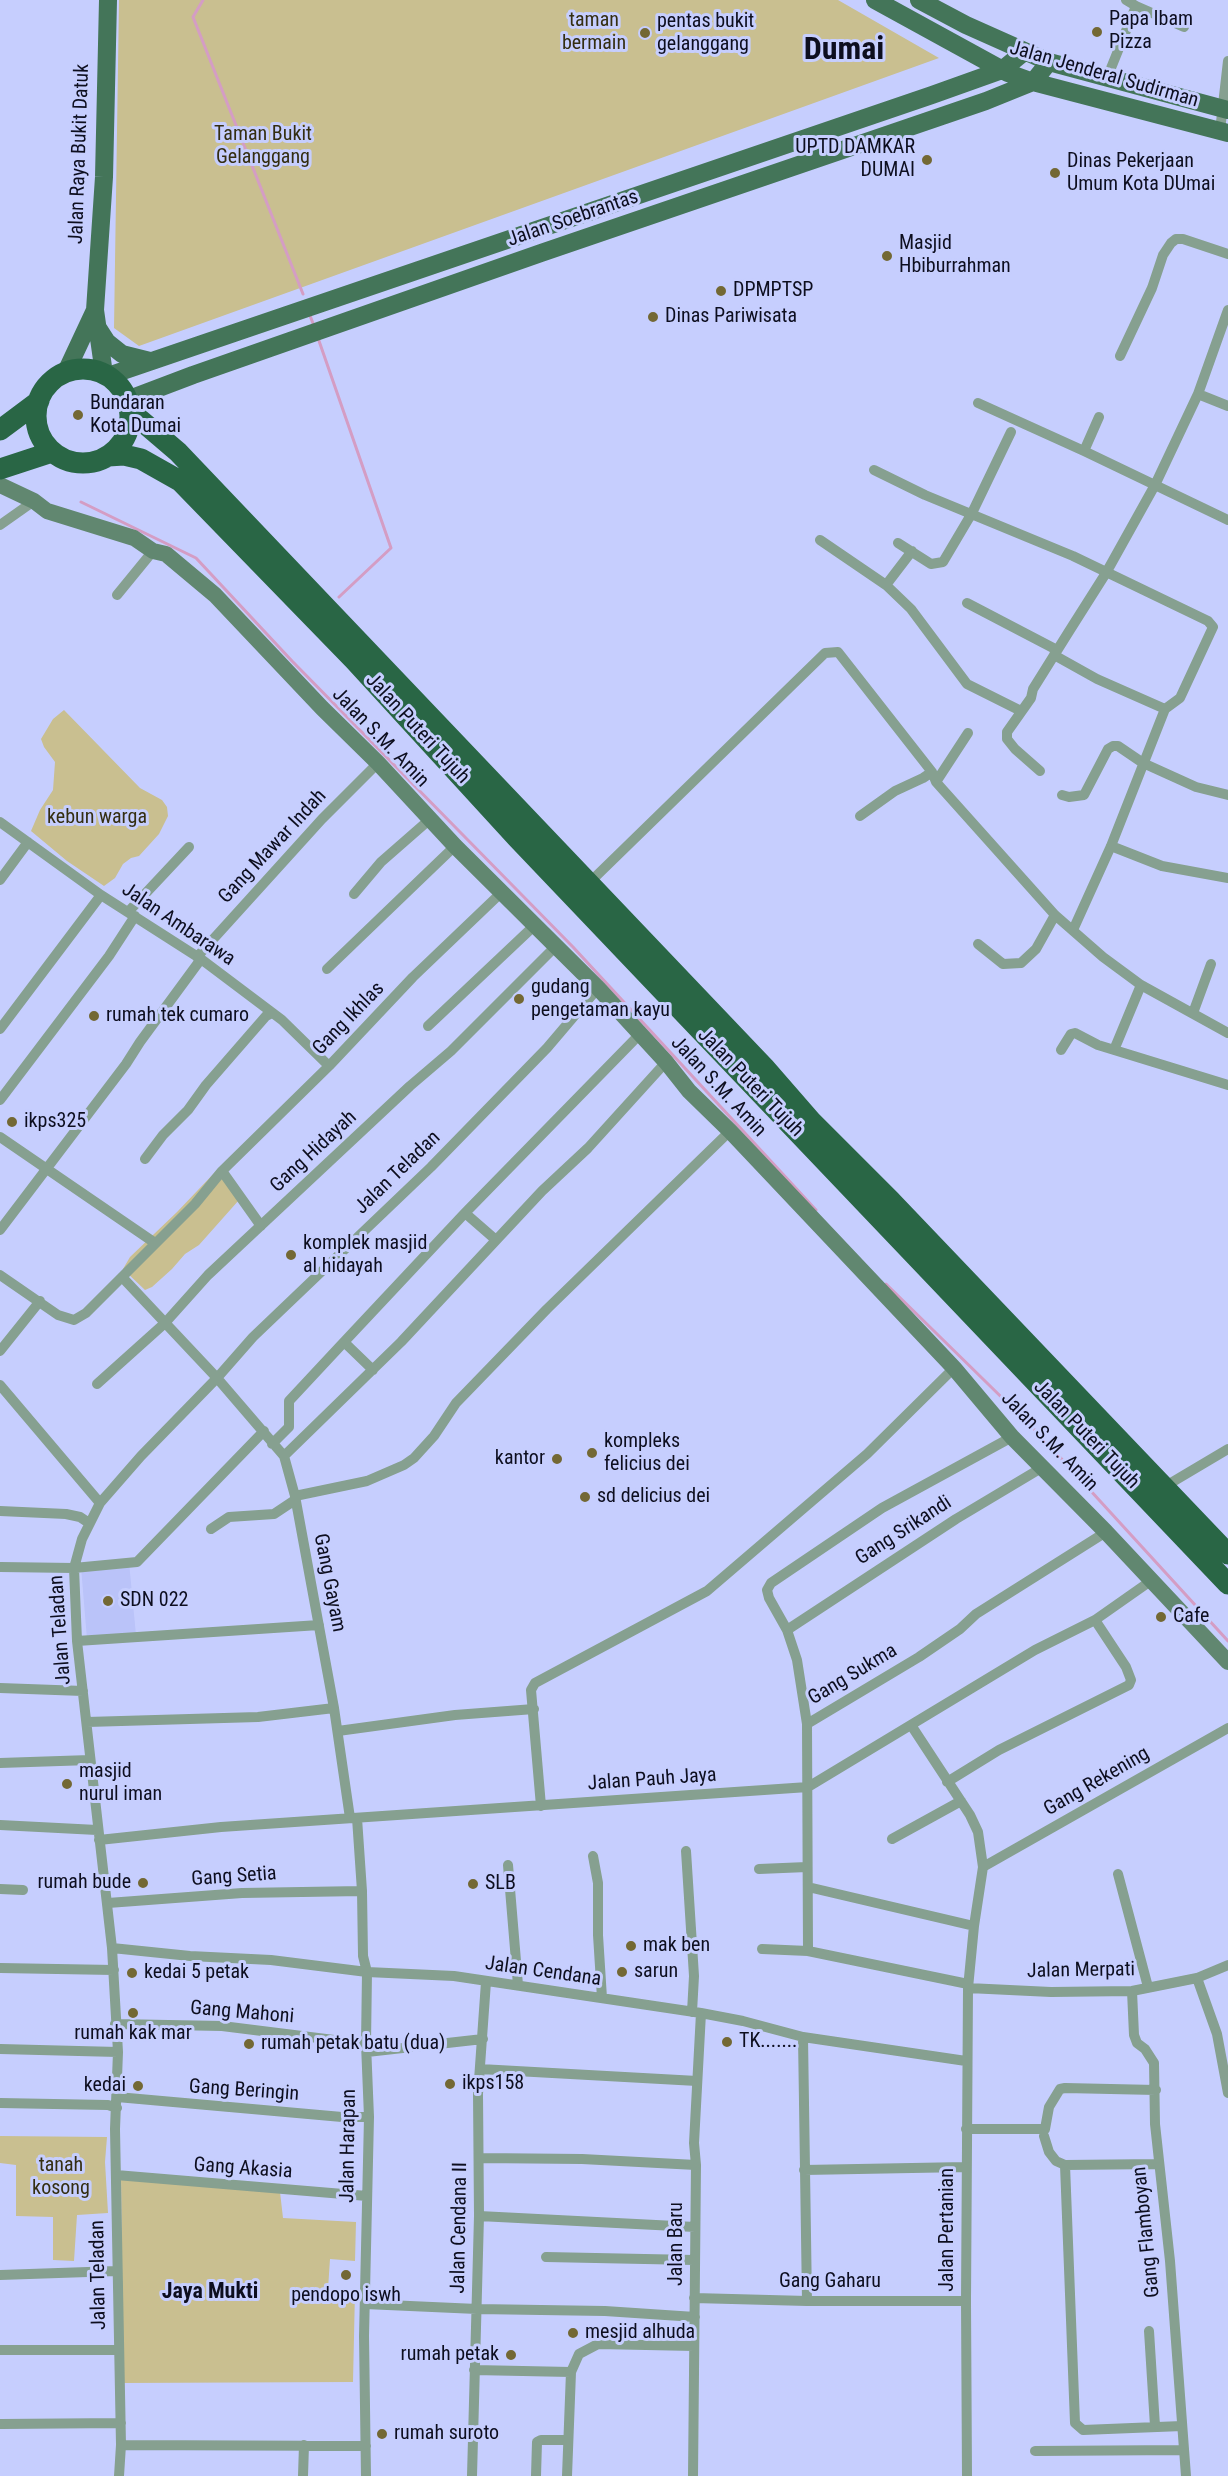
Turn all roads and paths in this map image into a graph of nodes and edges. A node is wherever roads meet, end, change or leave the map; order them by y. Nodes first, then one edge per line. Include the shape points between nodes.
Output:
1 (108, 0) edge
2 (875, 0) edge
3 (919, 0) edge
4 (1126, 0) edge
5 (1136, 6) junction
6 (1184, 27) dead end
7 (1024, 51) junction
8 (1228, 61) edge
9 (1049, 62) junction
10 (1002, 70) junction
11 (1107, 78) junction
12 (1033, 82) junction
13 (1226, 109) edge
14 (1224, 132) edge
15 (541, 230) junction
16 (546, 252) junction
17 (1228, 254) edge
18 (1228, 310) edge
19 (96, 318) junction
20 (1120, 356) dead end
21 (150, 361) junction
22 (66, 372) junction
23 (106, 375) junction
24 (151, 391) junction
25 (1198, 394) junction
26 (39, 401) junction
27 (978, 404) dead end
28 (129, 406) junction
29 (1228, 406) edge
30 (1099, 417) dead end
31 (0, 430) edge
32 (154, 431) junction
33 (1011, 432) dead end
34 (1083, 451) junction
35 (52, 452) junction
36 (108, 456) junction
37 (0, 469) edge
38 (874, 470) dead end
39 (1155, 484) junction
40 (0, 485) edge
41 (34, 501) junction
42 (972, 513) junction
43 (1228, 520) edge
44 (0, 525) edge
45 (820, 540) dead end
46 (898, 543) dead end
47 (153, 551) junction
48 (912, 551) junction
49 (1106, 573) junction
50 (886, 585) junction
51 (117, 595) dead end
52 (967, 603) dead end
53 (1056, 653) junction
54 (1165, 709) junction
55 (1021, 711) junction
56 (968, 733) dead end
57 (1143, 763) junction
58 (378, 764) junction
59 (1040, 771) dead end
60 (934, 777) junction
61 (1062, 795) dead end
62 (1228, 795) edge
63 (860, 816) dead end
64 (429, 820) junction
65 (0, 822) edge
66 (28, 842) junction
67 (454, 846) junction
68 (1111, 846) junction
69 (189, 847) dead end
70 (1228, 878) edge
71 (0, 880) edge
72 (588, 884) junction
73 (503, 891) junction
74 (354, 894) dead end
75 (101, 895) junction
76 (132, 913) junction
77 (1055, 915) junction
78 (535, 925) junction
79 (1073, 930) junction
80 (978, 944) dead end
81 (556, 946) junction
82 (199, 958) junction
83 (1211, 964) dead end
84 (327, 969) dead end
85 (1141, 985) junction
86 (598, 987) junction
87 (272, 1013) junction
88 (1193, 1014) junction
89 (428, 1026) dead end
90 (0, 1029) edge
91 (1228, 1033) edge
92 (640, 1034) junction
93 (1061, 1050) dead end
94 (1114, 1050) junction
95 (666, 1062) junction
96 (328, 1066) junction
97 (1228, 1085) edge
98 (0, 1100) edge
99 (730, 1131) junction
100 (0, 1137) edge
101 (146, 1160) dead end
102 (46, 1170) junction
103 (222, 1171) junction
104 (465, 1214) junction
105 (261, 1226) junction
106 (0, 1230) edge
107 (496, 1240) junction
108 (155, 1243) junction
109 (0, 1275) edge
110 (122, 1276) junction
111 (40, 1301) junction
112 (165, 1323) junction
113 (344, 1342) junction
114 (0, 1351) edge
115 (954, 1368) junction
116 (373, 1370) junction
117 (217, 1378) junction
118 (97, 1384) dead end
119 (0, 1385) edge
120 (264, 1431) junction
121 (1012, 1437) junction
122 (272, 1444) junction
123 (1228, 1449) edge
124 (284, 1456) junction
125 (1043, 1467) junction
126 (1164, 1487) junction
127 (295, 1498) junction
128 (100, 1503) junction
129 (0, 1511) edge
130 (89, 1523) junction
131 (211, 1529) dead end
132 (1106, 1532) junction
133 (1228, 1554) edge
134 (0, 1567) edge
135 (74, 1568) junction
136 (1152, 1580) junction
137 (1228, 1584) edge
138 (1095, 1620) junction
139 (319, 1625) junction
140 (787, 1630) junction
141 (77, 1641) junction
142 (1228, 1662) edge
143 (0, 1688) edge
144 (83, 1691) junction
145 (334, 1708) junction
146 (534, 1709) junction
147 (87, 1722) junction
148 (807, 1724) junction
149 (911, 1725) junction
150 (1228, 1728) edge
151 (338, 1731) junction
152 (90, 1760) junction
153 (0, 1763) edge
154 (947, 1782) junction
155 (808, 1787) junction
156 (960, 1801) junction
157 (541, 1806) junction
158 (353, 1818) junction
159 (0, 1826) edge
160 (98, 1835) junction
161 (892, 1839) dead end
162 (686, 1851) dead end
163 (593, 1856) dead end
164 (508, 1865) dead end
165 (807, 1867) junction
166 (983, 1867) junction
167 (759, 1869) dead end
168 (1118, 1874) dead end
169 (808, 1887) junction
170 (0, 1889) edge
171 (23, 1890) dead end
172 (362, 1891) junction
173 (108, 1904) junction
174 (974, 1926) junction
175 (112, 1948) junction
176 (762, 1949) dead end
177 (808, 1951) junction
178 (1228, 1965) edge
179 (0, 1968) edge
180 (114, 1970) junction
181 (367, 1972) junction
182 (1197, 1978) junction
183 (486, 1982) junction
184 (518, 1986) junction
185 (968, 1986) junction
186 (1148, 1988) junction
187 (1132, 1991) junction
188 (602, 1998) junction
189 (696, 2013) junction
190 (115, 2024) junction
191 (803, 2037) junction
192 (483, 2039) junction
193 (366, 2048) junction
194 (0, 2049) edge
195 (118, 2052) junction
196 (966, 2061) junction
197 (480, 2069) junction
198 (697, 2081) junction
199 (1156, 2090) junction
200 (1228, 2093) edge
201 (0, 2103) edge
202 (117, 2103) junction
203 (369, 2117) junction
204 (966, 2129) junction
205 (1045, 2132) junction
206 (480, 2158) junction
207 (1158, 2164) junction
208 (696, 2165) junction
209 (1065, 2165) junction
210 (966, 2167) junction
211 (804, 2170) junction
212 (116, 2175) junction
213 (367, 2196) junction
214 (479, 2216) junction
215 (695, 2227) junction
216 (546, 2257) dead end
217 (694, 2260) junction
218 (117, 2271) junction
219 (0, 2275) edge
220 (694, 2298) junction
221 (807, 2301) junction
222 (966, 2301) junction
223 (365, 2304) junction
224 (477, 2309) junction
225 (695, 2317) junction
226 (1149, 2331) dead end
227 (694, 2346) junction
228 (0, 2350) edge
229 (118, 2350) junction
230 (474, 2370) junction
231 (571, 2372) junction
232 (121, 2423) junction
233 (0, 2424) edge
234 (1155, 2426) junction
235 (1182, 2426) junction
236 (567, 2440) junction
237 (121, 2445) junction
238 (304, 2445) junction
239 (366, 2446) junction
240 (1184, 2450) junction
241 (1035, 2451) dead end
242 (119, 2476) edge
243 (303, 2476) edge
244 (366, 2476) edge
245 (472, 2476) edge
246 (536, 2476) edge
247 (567, 2476) edge
248 (693, 2476) edge
249 (968, 2476) edge
250 (1186, 2476) edge

1 - 19 main road, Jalan Raya Bukit Datuk
2 - 10 main road, Jalan Jenderal Sudirman
3 - 7 main road, Jalan Jenderal Sudirman
4 - 5 street
5 - 6 street
5 - 11 street
7 - 9 main road, Jalan Jenderal Sudirman
7 - 10 main road
8 - 13 street
9 - 11 main road, Jalan Jenderal Sudirman
9 - 12 main road
10 - 12 main road, Jalan Jenderal Sudirman
10 - 15 main road, Jalan Soebrantas
11 - 13 main road, Jalan Jenderal Sudirman
12 - 14 main road, Jalan Jenderal Sudirman
12 - 16 main road, Jalan Soebrantas
13 - 14 street
15 - 16 main road
15 - 21 main road, Jalan Soebrantas
16 - 24 main road, Jalan Soebrantas
17 - 20 street via 1183,239 1171,243
18 - 25 street
19 - 21 main road via 107,342 122,354
19 - 22 main road, Jalan Raya Bukit Datuk
19 - 23 main road, Jalan Raya Bukit Datuk
21 - 23 main road, Jalan Soebrantas
22 - 23 highway via 79,369
22 - 26 highway via 50,384
23 - 28 highway via 120,387
24 - 28 main road, Jalan Soebrantas
24 - 32 main road via 146,412
25 - 29 street
25 - 39 street
26 - 31 highway
26 - 35 highway via 38,428
27 - 34 street
28 - 32 highway, Jalan Puteri Tujuh
28 - 36 highway via 125,437
30 - 34 street
32 - 72 highway, Jalan Puteri Tujuh
33 - 42 street
34 - 39 street
35 - 36 highway via 79,464
35 - 37 highway
36 - 137 highway, Jalan Puteri Tujuh via 141,459 180,481 203,504
38 - 42 street
39 - 43 street
39 - 49 street
40 - 41 street, Jalan S.M. Amin
41 - 44 street
41 - 47 street, Jalan S.M. Amin via 47,511 134,538
42 - 48 street via 943,562 931,564
42 - 49 street
45 - 50 street
46 - 48 street
47 - 51 street
47 - 58 street, Jalan S.M. Amin via 166,554 215,595
48 - 50 street
49 - 53 street
49 - 54 street via 1208,621 1213,627 1180,698
50 - 55 street via 910,609 967,684
52 - 53 street
53 - 54 street via 1097,679
53 - 55 street
54 - 57 street
55 - 59 street via 1007,732 1007,739
56 - 60 street
57 - 61 street via 1113,746 1084,795
57 - 62 street via 1196,787
57 - 68 street
58 - 64 street, Jalan S.M. Amin
58 - 82 street, Gang Mawar Indah via 322,819
60 - 63 street via 895,791
60 - 72 street via 842,655 829,652
60 - 77 street
64 - 67 street, Jalan S.M. Amin
64 - 74 street via 381,862
65 - 66 street, Jalan Ambarawa
66 - 71 street
66 - 75 street, Jalan Ambarawa
67 - 73 street, Jalan S.M. Amin
67 - 84 street
68 - 70 street via 1162,866
68 - 79 street
69 - 76 street
72 - 126 highway, Jalan Puteri Tujuh via 764,1067 811,1122
73 - 78 street, Jalan S.M. Amin
73 - 96 street, Gang Ikhlas
75 - 76 street, Jalan Ambarawa
75 - 90 street
76 - 82 street, Jalan Ambarawa
76 - 98 street via 109,956
77 - 79 street
77 - 80 street via 1036,949 1021,963 1003,964
78 - 81 street, Jalan S.M. Amin
78 - 89 street
79 - 85 street
81 - 86 street, Jalan S.M. Amin
81 - 105 street, Gang Hidayah via 451,1051
82 - 87 street, Jalan Ambarawa
82 - 102 street, Gang Mawar Indah
83 - 88 street
85 - 88 street
85 - 94 street
86 - 92 street, Jalan S.M. Amin
86 - 117 street, Jalan Teladan via 547,1048 431,1167 253,1337
87 - 96 street, Jalan Ambarawa
87 - 101 street via 163,1135
88 - 91 street
92 - 95 street, Jalan S.M. Amin
92 - 104 street
93 - 94 street via 1075,1033
94 - 97 street
95 - 99 street, Jalan S.M. Amin
95 - 107 street
96 - 103 street, Gang Ikhlas
99 - 115 street, Jalan S.M. Amin
99 - 127 street via 456,1403 414,1458 367,1481
100 - 102 street
102 - 106 street, Gang Mawar Indah
102 - 108 street
103 - 105 street
103 - 108 street, Gang Ikhlas
104 - 107 street
104 - 113 street
105 - 112 street, Gang Hidayah via 208,1275
107 - 116 street
108 - 110 street, Gang Ikhlas
109 - 111 street
110 - 111 street, Gang Ikhlas via 74,1320 58,1315
110 - 112 street, Gang Gayam
111 - 114 street
112 - 117 street, Gang Gayam
112 - 118 street, Gang Hidayah
113 - 116 street
113 - 122 street via 289,1401 290,1426
115 - 121 street, Jalan S.M. Amin
115 - 146 street via 867,1454 707,1591 535,1683 531,1690
116 - 124 street
117 - 120 street, Gang Gayam
117 - 128 street, Jalan Teladan
119 - 128 street
120 - 122 street, Gang Gayam
120 - 135 street via 136,1562
121 - 125 street, Jalan S.M. Amin
121 - 140 street via 882,1508 771,1583 767,1590 769,1598
122 - 124 street, Gang Gayam
123 - 126 street
124 - 127 street, Gang Gayam
125 - 132 street, Jalan S.M. Amin
125 - 140 street, Gang Srikandi
126 - 133 highway, Jalan Puteri Tujuh
127 - 131 street via 274,1514 229,1517
127 - 139 street, Gang Gayam
128 - 130 street, Jalan Teladan
129 - 130 street via 66,1514
130 - 135 street, Jalan Teladan
132 - 136 street, Jalan S.M. Amin
132 - 148 street, Gang Sukma via 976,1614 919,1657
134 - 135 street
135 - 141 street, Jalan Teladan
136 - 138 street, Jalan Pauh Jaya
136 - 142 street, Jalan S.M. Amin
138 - 149 street, Jalan Pauh Jaya via 1035,1650
138 - 154 street via 1126,1667 1129,1685 999,1750
139 - 141 street
139 - 145 street, Gang Gayam
140 - 148 street via 797,1660
141 - 144 street, Jalan Teladan
143 - 144 street
144 - 147 street, Jalan Teladan
145 - 147 street via 258,1717
145 - 151 street, Gang Gayam
146 - 151 street
146 - 157 street
147 - 152 street, Jalan Teladan
148 - 155 street, Gang Sukma
149 - 154 street, Jalan Pertanian
149 - 155 street, Jalan Pauh Jaya
150 - 166 street, Gang Rekening
151 - 158 street, Gang Gayam
152 - 153 street
152 - 160 street, Jalan Teladan
154 - 156 street, Jalan Pertanian
155 - 157 street, Jalan Pauh Jaya
155 - 165 street, Gang Sukma
156 - 161 street
156 - 166 street, Jalan Pertanian via 978,1832
157 - 158 street, Jalan Pauh Jaya
158 - 160 street, Jalan Pauh Jaya
158 - 172 street, Jalan Harapan
159 - 160 street, Jalan Pauh Jaya
160 - 173 street, Jalan Teladan
162 - 189 street, Jalan Baru
163 - 188 street via 598,1883
164 - 184 street
165 - 167 street
165 - 169 street, Gang Sukma
166 - 174 street, Jalan Pertanian
168 - 186 street
169 - 174 street
169 - 177 street, Gang Sukma
170 - 171 street
172 - 173 street, Gang Setia via 242,1893
172 - 181 street, Jalan Harapan via 363,1956
173 - 175 street, Jalan Teladan
174 - 185 street, Jalan Pertanian
175 - 180 street, Jalan Teladan
175 - 181 street, Jalan Cendana
176 - 177 street, Jalan Merpati
177 - 185 street, Jalan Merpati
178 - 182 street, Jalan Merpati
179 - 180 street
180 - 190 street, Jalan Teladan
181 - 183 street, Jalan Cendana via 454,1976
181 - 193 street, Jalan Harapan
182 - 186 street, Jalan Merpati
182 - 200 street via 1216,2034
183 - 184 street, Jalan Cendana
183 - 192 street, Jalan Cendana II
184 - 188 street, Jalan Cendana
185 - 187 street, Jalan Merpati via 1051,1992
185 - 196 street, Jalan Pertanian
186 - 187 street, Jalan Merpati
187 - 199 street, Gang Flamboyan via 1134,2035 1154,2063
188 - 189 street, Jalan Cendana
189 - 191 street, Jalan Cendana
189 - 198 street, Jalan Baru
190 - 193 street, Gang Mahoni via 222,2026
190 - 195 street, Jalan Teladan
191 - 196 street, Jalan Cendana
191 - 211 street
192 - 193 street, Gang Mahoni
192 - 197 street, Jalan Cendana II
193 - 203 street, Jalan Harapan
194 - 195 street
195 - 202 street, Jalan Teladan
196 - 204 street, Jalan Pertanian
197 - 198 street
197 - 206 street, Jalan Cendana II
198 - 208 street, Jalan Baru
199 - 205 street via 1060,2089 1049,2106
199 - 207 street, Gang Flamboyan
201 - 202 street, Gang Beringin
202 - 203 street, Gang Beringin
202 - 212 street, Jalan Teladan
203 - 213 street, Jalan Harapan
204 - 205 street
204 - 210 street, Jalan Pertanian
205 - 209 street via 1049,2152
206 - 208 street
206 - 214 street, Jalan Cendana II
207 - 209 street
207 - 235 street, Gang Flamboyan via 1170,2261
208 - 215 street, Jalan Baru
209 - 234 street via 1076,2423 1083,2430
210 - 211 street
210 - 222 street, Jalan Pertanian
211 - 221 street
212 - 213 street, Gang Akasia
212 - 218 street, Jalan Teladan
213 - 223 street, Jalan Harapan
214 - 215 street
214 - 224 street, Jalan Cendana II
215 - 217 street, Jalan Baru
216 - 217 street
217 - 220 street, Jalan Baru
218 - 219 street
218 - 229 street, Jalan Teladan
220 - 221 street, Gang Gaharu
220 - 225 street, Jalan Baru
221 - 222 street, Gang Gaharu
222 - 249 street, Jalan Pertanian
223 - 224 street
223 - 239 street, Jalan Harapan
224 - 225 street
224 - 230 street, Jalan Cendana II
225 - 227 street, Jalan Baru
226 - 234 street
227 - 231 street via 598,2344 579,2354
227 - 248 street, Jalan Baru
228 - 229 street
229 - 232 street, Jalan Teladan
230 - 231 street
230 - 245 street, Jalan Cendana II
231 - 236 street
232 - 233 street
232 - 237 street, Jalan Teladan
234 - 235 street
235 - 240 street, Gang Flamboyan
236 - 246 street via 537,2442
236 - 247 street
237 - 238 street
237 - 242 street, Jalan Teladan
238 - 239 street
238 - 243 street
239 - 244 street, Jalan Harapan
240 - 241 street
240 - 250 street, Gang Flamboyan

